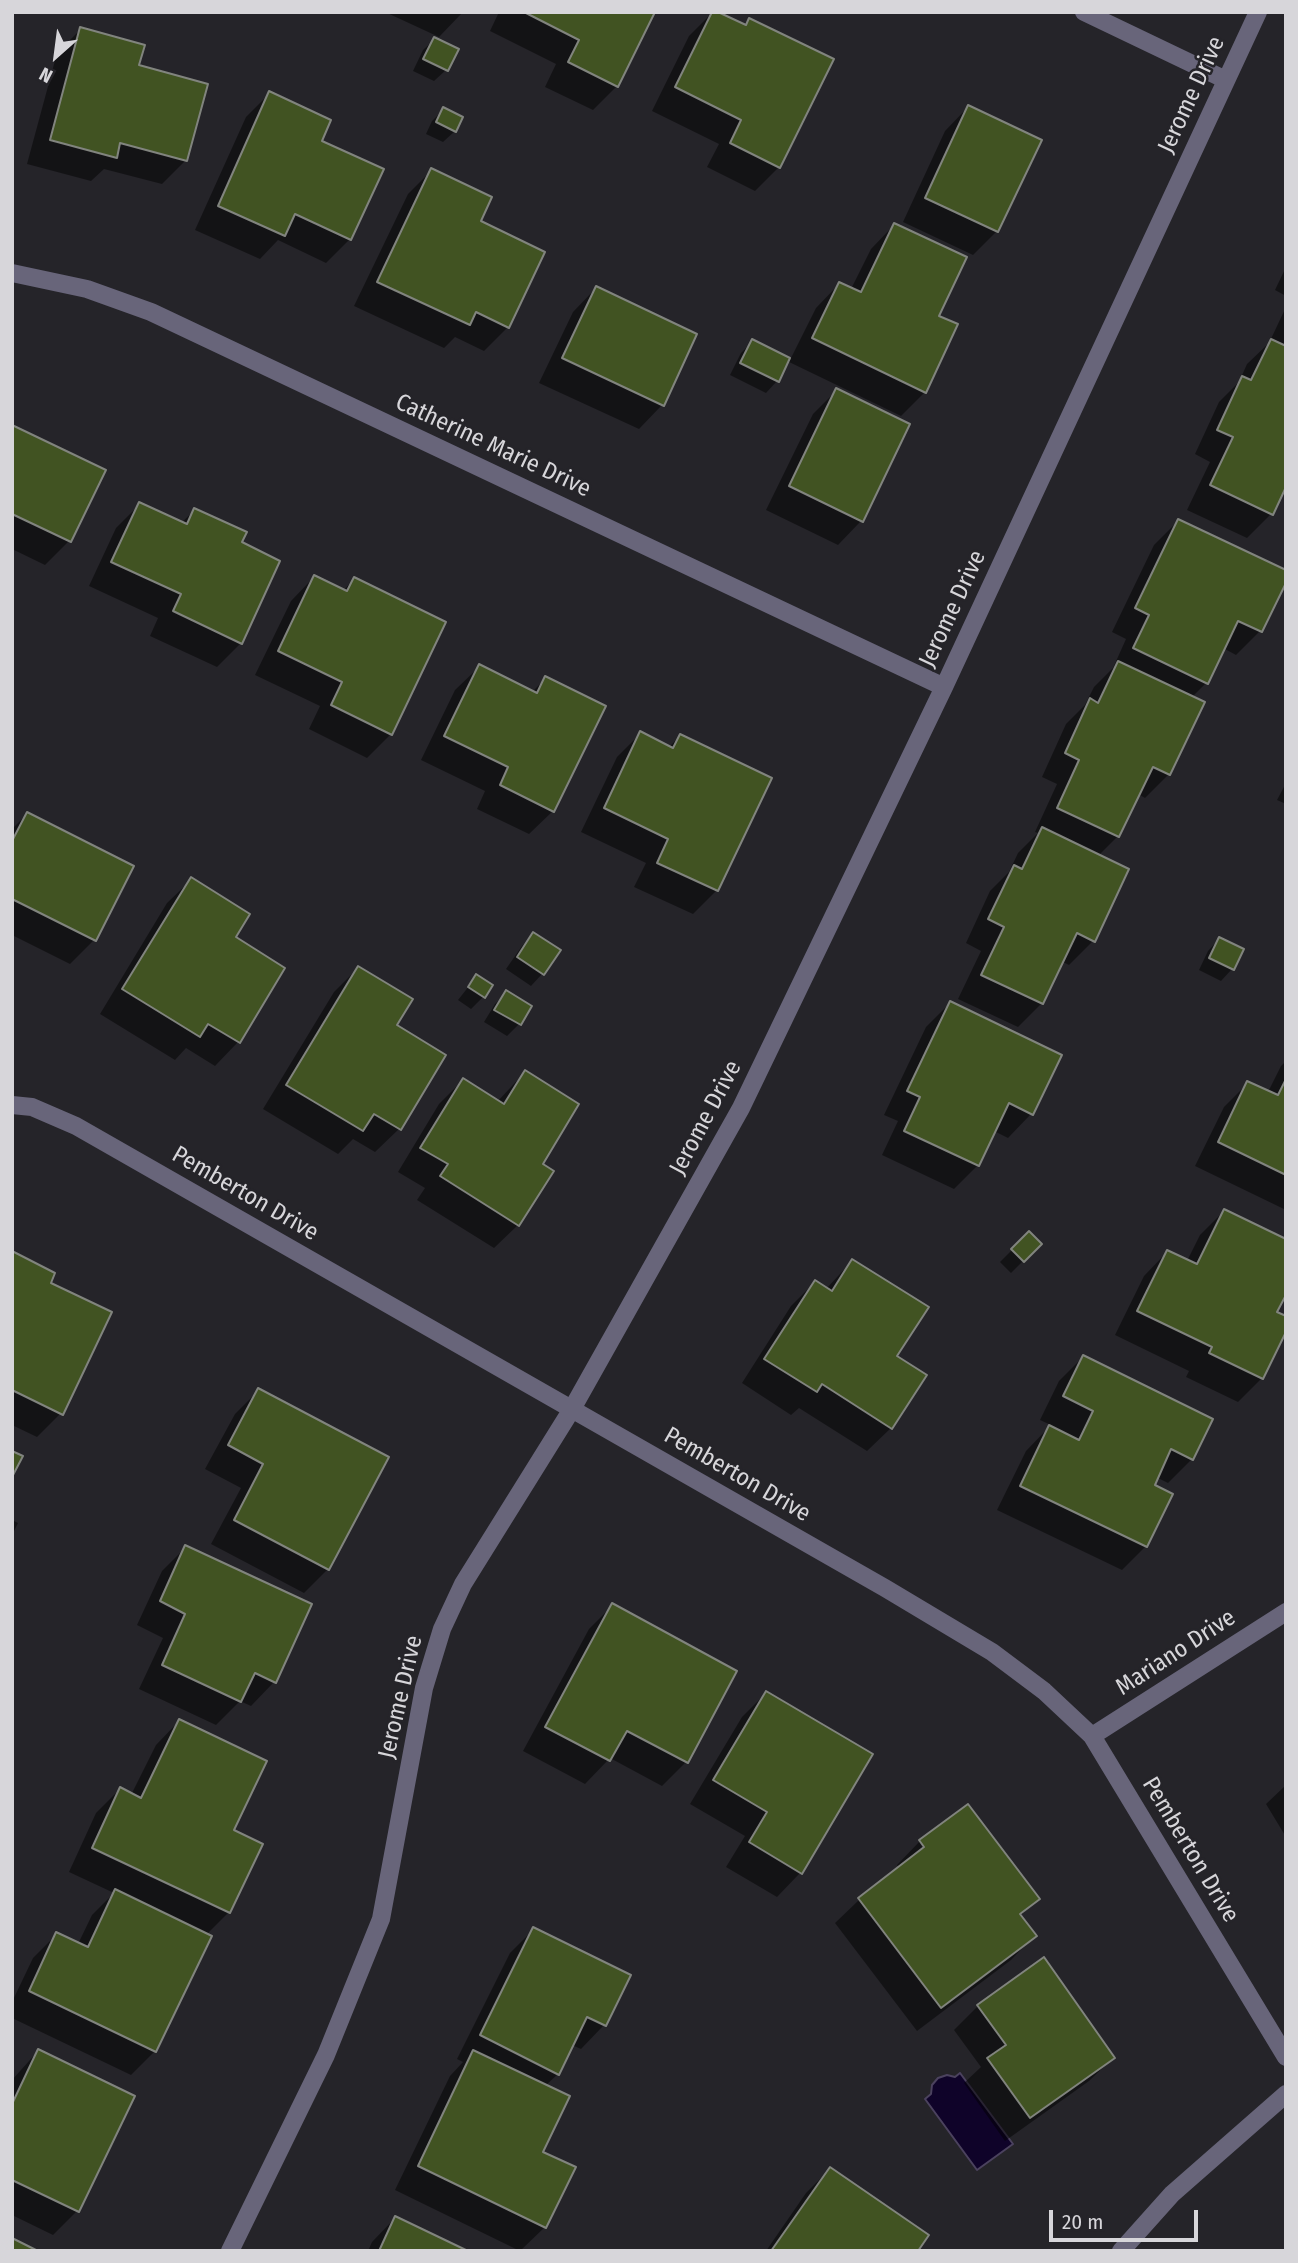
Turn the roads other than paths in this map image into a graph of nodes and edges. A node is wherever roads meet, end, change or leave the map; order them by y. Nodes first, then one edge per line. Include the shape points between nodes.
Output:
1 (1084, 12) edge
2 (1258, 12) edge
3 (1226, 80) junction
4 (12, 273) edge
5 (944, 687) junction
6 (12, 1105) edge
7 (572, 1409) junction
8 (1286, 1612) edge
9 (1092, 1736) junction
10 (1286, 2057) edge
11 (1286, 2094) edge
12 (230, 2251) edge
13 (1121, 2251) edge

1 - 3 street
2 - 3 street, Jerome Drive
3 - 5 street, Jerome Drive
4 - 5 street, Catherine Marie Drive via 87,289 151,312
5 - 7 street, Jerome Drive via 741,1108
6 - 7 street, Pemberton Drive via 32,1107 76,1126
7 - 9 street, Pemberton Drive via 992,1652 1044,1691
7 - 12 street, Jerome Drive via 463,1584 442,1629 424,1688 381,1919 326,2055
8 - 9 street, Mariano Drive
9 - 10 street, Pemberton Drive
11 - 13 street via 1172,2194

